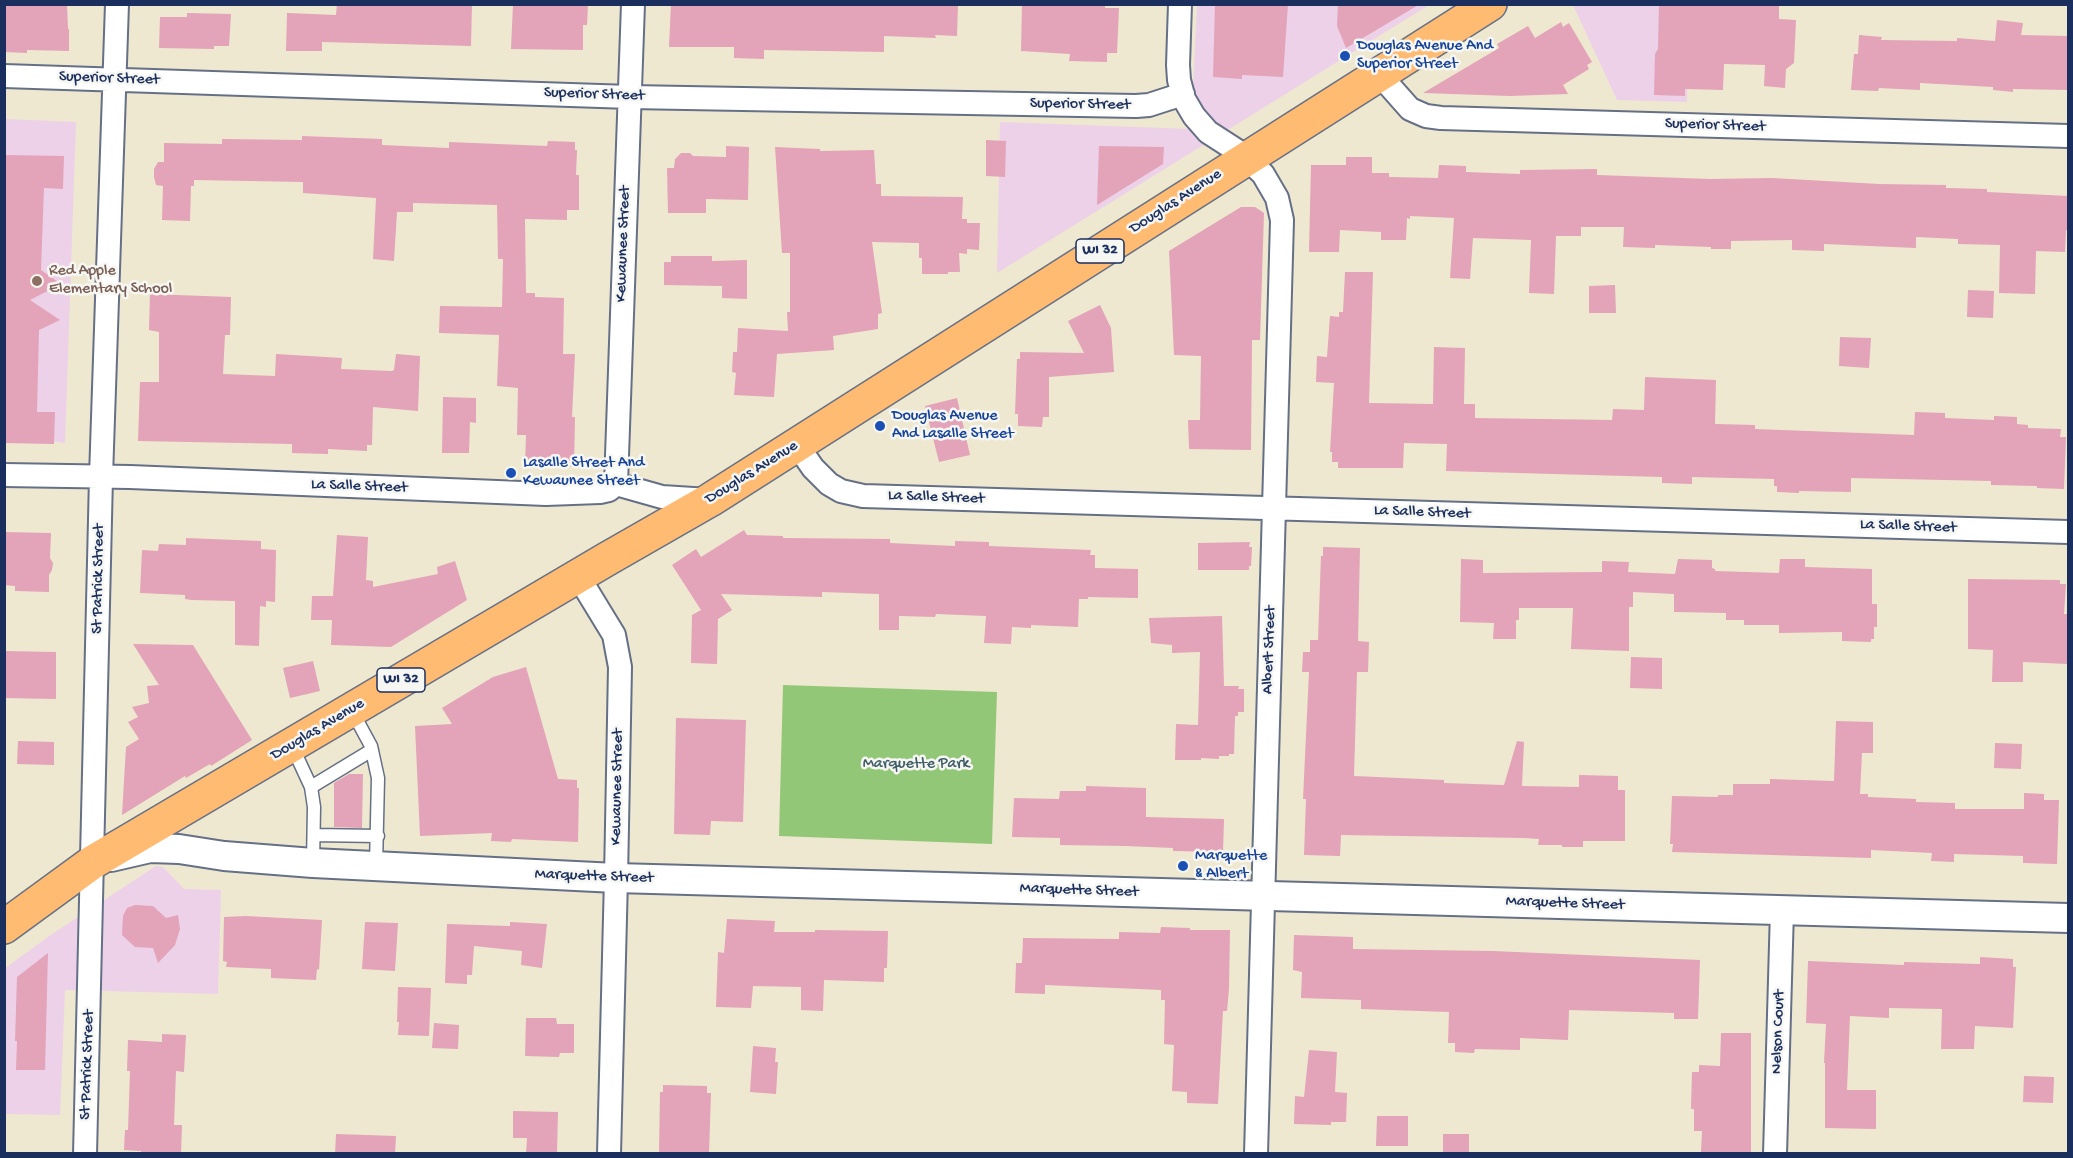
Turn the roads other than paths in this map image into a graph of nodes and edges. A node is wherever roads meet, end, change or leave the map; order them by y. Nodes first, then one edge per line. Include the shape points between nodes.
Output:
1 (117, 4) edge
2 (633, 4) edge
3 (1180, 4) edge
4 (1490, 4) edge
5 (1379, 75) junction
6 (4, 76) edge
7 (115, 79) junction
8 (1183, 94) junction
9 (630, 97) junction
10 (2068, 136) edge
11 (1246, 158) junction
12 (797, 445) junction
13 (4, 475) edge
14 (101, 477) junction
15 (616, 484) junction
16 (710, 500) junction
17 (1274, 509) junction
18 (2068, 532) edge
19 (578, 576) junction
20 (351, 710) junction
21 (291, 745) junction
22 (372, 750) junction
23 (311, 787) junction
24 (314, 835) junction
25 (378, 836) junction
26 (93, 862) junction
27 (313, 863) junction
28 (376, 866) junction
29 (616, 878) junction
30 (1263, 896) junction
31 (1782, 910) junction
32 (2068, 918) edge
33 (4, 927) edge
34 (85, 1154) edge
35 (609, 1154) edge
36 (1256, 1154) edge
37 (1775, 1154) edge

1 - 7 street, St Patrick Street
2 - 9 street, Kewaunee Street
3 - 8 street, Albert Street via 1178,65
4 - 5 main road, Douglas Avenue / WI 32
5 - 10 street, Superior Street via 1410,109 1441,118
5 - 11 main road, Douglas Avenue / WI 32
6 - 7 street, Superior Street
7 - 9 street, Superior Street
7 - 14 street, St Patrick Street
8 - 9 street, Superior Street via 1136,106
8 - 11 street, Albert Street via 1204,128
9 - 15 street, Kewaunee Street
11 - 12 main road, Douglas Avenue / WI 32
11 - 17 street, Albert Street via 1270,186 1282,220
12 - 16 main road, Douglas Avenue / WI 32
12 - 17 street, La Salle Street via 829,484 863,496
13 - 14 street, La Salle Street
14 - 15 street, La Salle Street via 546,495 600,492
14 - 26 street, St Patrick Street
15 - 16 street via 662,497
16 - 19 main road, Douglas Avenue / WI 32
17 - 18 street, La Salle Street
17 - 30 street, Albert Street
19 - 20 main road, Douglas Avenue / WI 32
19 - 29 street, Kewaunee Street via 612,630 618,651
20 - 21 main road, Douglas Avenue / WI 32
20 - 22 lane
21 - 23 lane
21 - 26 main road, Douglas Avenue / WI 32
22 - 23 lane
22 - 25 lane via 378,778
23 - 24 lane
24 - 25 lane
24 - 27 lane
25 - 28 lane
26 - 27 street, Marquette Street via 150,849 179,849
26 - 33 main road, Douglas Avenue / WI 32
26 - 34 street, St Patrick Street
27 - 28 street, Marquette Street
28 - 29 street, Marquette Street
29 - 30 street, Marquette Street
29 - 35 street, Kewaunee Street
30 - 31 street, Marquette Street
30 - 36 street, Albert Street
31 - 32 street, Marquette Street
31 - 37 street, Nelson Court

